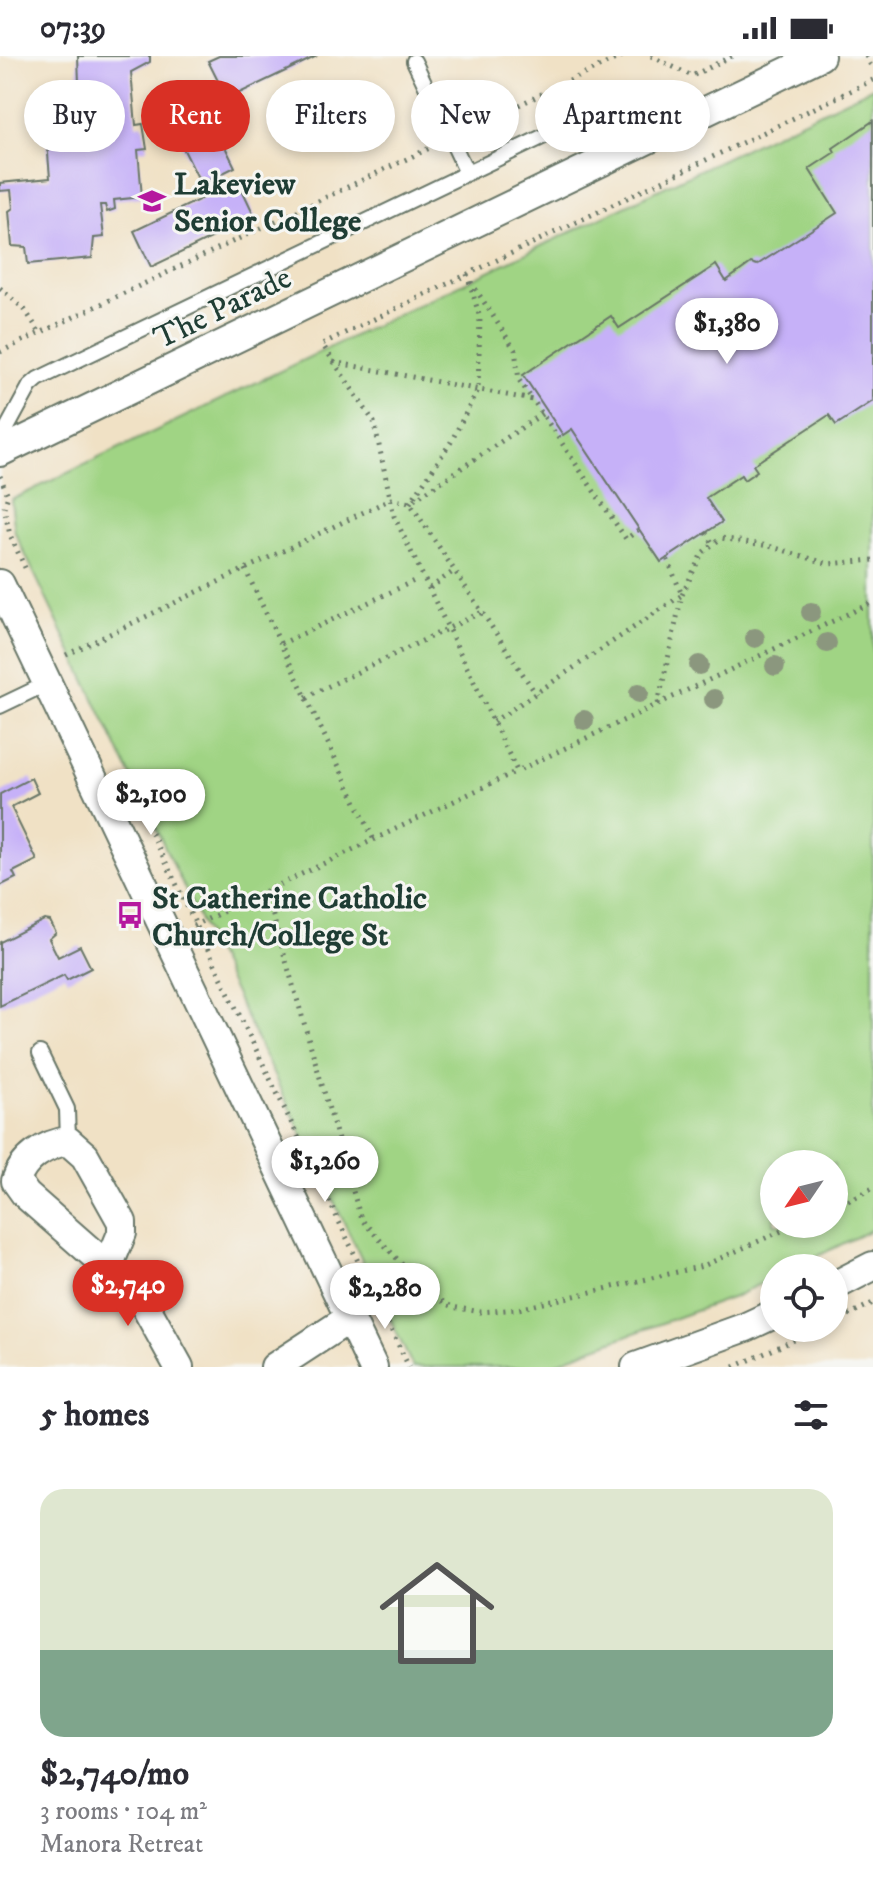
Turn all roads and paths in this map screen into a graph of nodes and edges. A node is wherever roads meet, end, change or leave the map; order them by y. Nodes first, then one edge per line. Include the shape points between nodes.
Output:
1 (622, 56) edge
2 (651, 56) edge
3 (732, 56) edge
4 (820, 56) edge
5 (866, 56) edge
6 (414, 61) dead end
7 (873, 70) edge
8 (423, 80) edge
9 (873, 80) edge
10 (519, 105) edge
11 (710, 109) edge
12 (535, 140) edge
13 (421, 152) edge
14 (457, 152) edge
15 (620, 152) edge
16 (467, 173) junction
17 (467, 274) junction
18 (0, 288) edge
19 (40, 333) junction
20 (0, 352) edge
21 (332, 362) junction
22 (478, 389) junction
23 (533, 400) junction
24 (542, 414) junction
25 (0, 441) edge
26 (0, 452) edge
27 (0, 476) edge
28 (391, 499) junction
29 (410, 503) junction
30 (638, 530) dead end
31 (706, 533) dead end
32 (713, 544) junction
33 (667, 558) dead end
34 (873, 560) edge
35 (245, 569) junction
36 (454, 571) junction
37 (30, 579) dead end
38 (418, 579) dead end
39 (0, 584) edge
40 (430, 588) junction
41 (682, 595) junction
42 (873, 602) edge
43 (482, 612) junction
44 (449, 628) junction
45 (61, 644) dead end
46 (281, 644) junction
47 (48, 683) junction
48 (536, 694) junction
49 (306, 697) junction
50 (658, 704) junction
51 (0, 706) edge
52 (493, 722) junction
53 (517, 771) junction
54 (128, 783) dead end
55 (374, 840) junction
56 (266, 892) junction
57 (196, 925) junction
58 (170, 937) junction
59 (40, 1053) dead end
60 (68, 1141) junction
61 (8, 1185) edge
62 (873, 1188) edge
63 (848, 1201) edge
64 (766, 1238) edge
65 (873, 1266) edge
66 (108, 1267) junction
67 (848, 1279) edge
68 (873, 1303) edge
69 (848, 1315) edge
70 (350, 1318) junction
71 (760, 1320) edge
72 (790, 1342) edge
73 (693, 1357) edge
74 (179, 1367) edge
75 (275, 1367) edge
76 (373, 1367) edge
77 (409, 1367) edge
78 (636, 1367) edge
79 (734, 1367) edge

1 - 10 path
2 - 3 path via 692,76
4 - 11 street, The Parade
5 - 7 path
6 - 8 lane
9 - 17 path
12 - 16 lane
13 - 19 path
14 - 16 lane
15 - 26 street, The Parade
16 - 25 lane via 38,379
17 - 21 path via 322,344
17 - 22 path via 480,318
17 - 23 path via 515,350 519,380
18 - 19 path via 25,310
19 - 20 path
21 - 22 path
21 - 28 path via 374,422
22 - 23 path
22 - 29 path
23 - 24 path
24 - 29 path
24 - 30 path via 626,539
27 - 37 path via 8,495 4,508 10,535
28 - 29 path
28 - 35 path
28 - 40 path via 394,516
29 - 36 path
31 - 32 path
32 - 34 path via 721,538 769,546 829,564
32 - 41 path via 702,553
33 - 41 path
35 - 45 path via 66,655
35 - 46 path
36 - 40 path
36 - 43 path
38 - 46 path
39 - 47 street
40 - 44 path
41 - 48 path
41 - 50 path
42 - 50 path
43 - 44 path
43 - 48 path
44 - 49 path
44 - 52 path
46 - 49 path
47 - 51 lane
47 - 58 street
48 - 52 path
49 - 55 path
50 - 53 path
52 - 53 path
53 - 55 path
54 - 57 path
55 - 56 path
56 - 57 path
56 - 64 path via 361,1219 427,1292 452,1307 481,1312 518,1309 703,1266
57 - 58 path
57 - 77 path
58 - 70 street
59 - 60 lane via 67,1109
60 - 61 street via 42,1150 20,1166
60 - 66 street via 85,1156 122,1222
61 - 66 street
62 - 63 path
65 - 67 street
66 - 74 street via 143,1302
68 - 69 path
70 - 75 street
70 - 76 street
71 - 73 street
72 - 79 path
73 - 78 street

